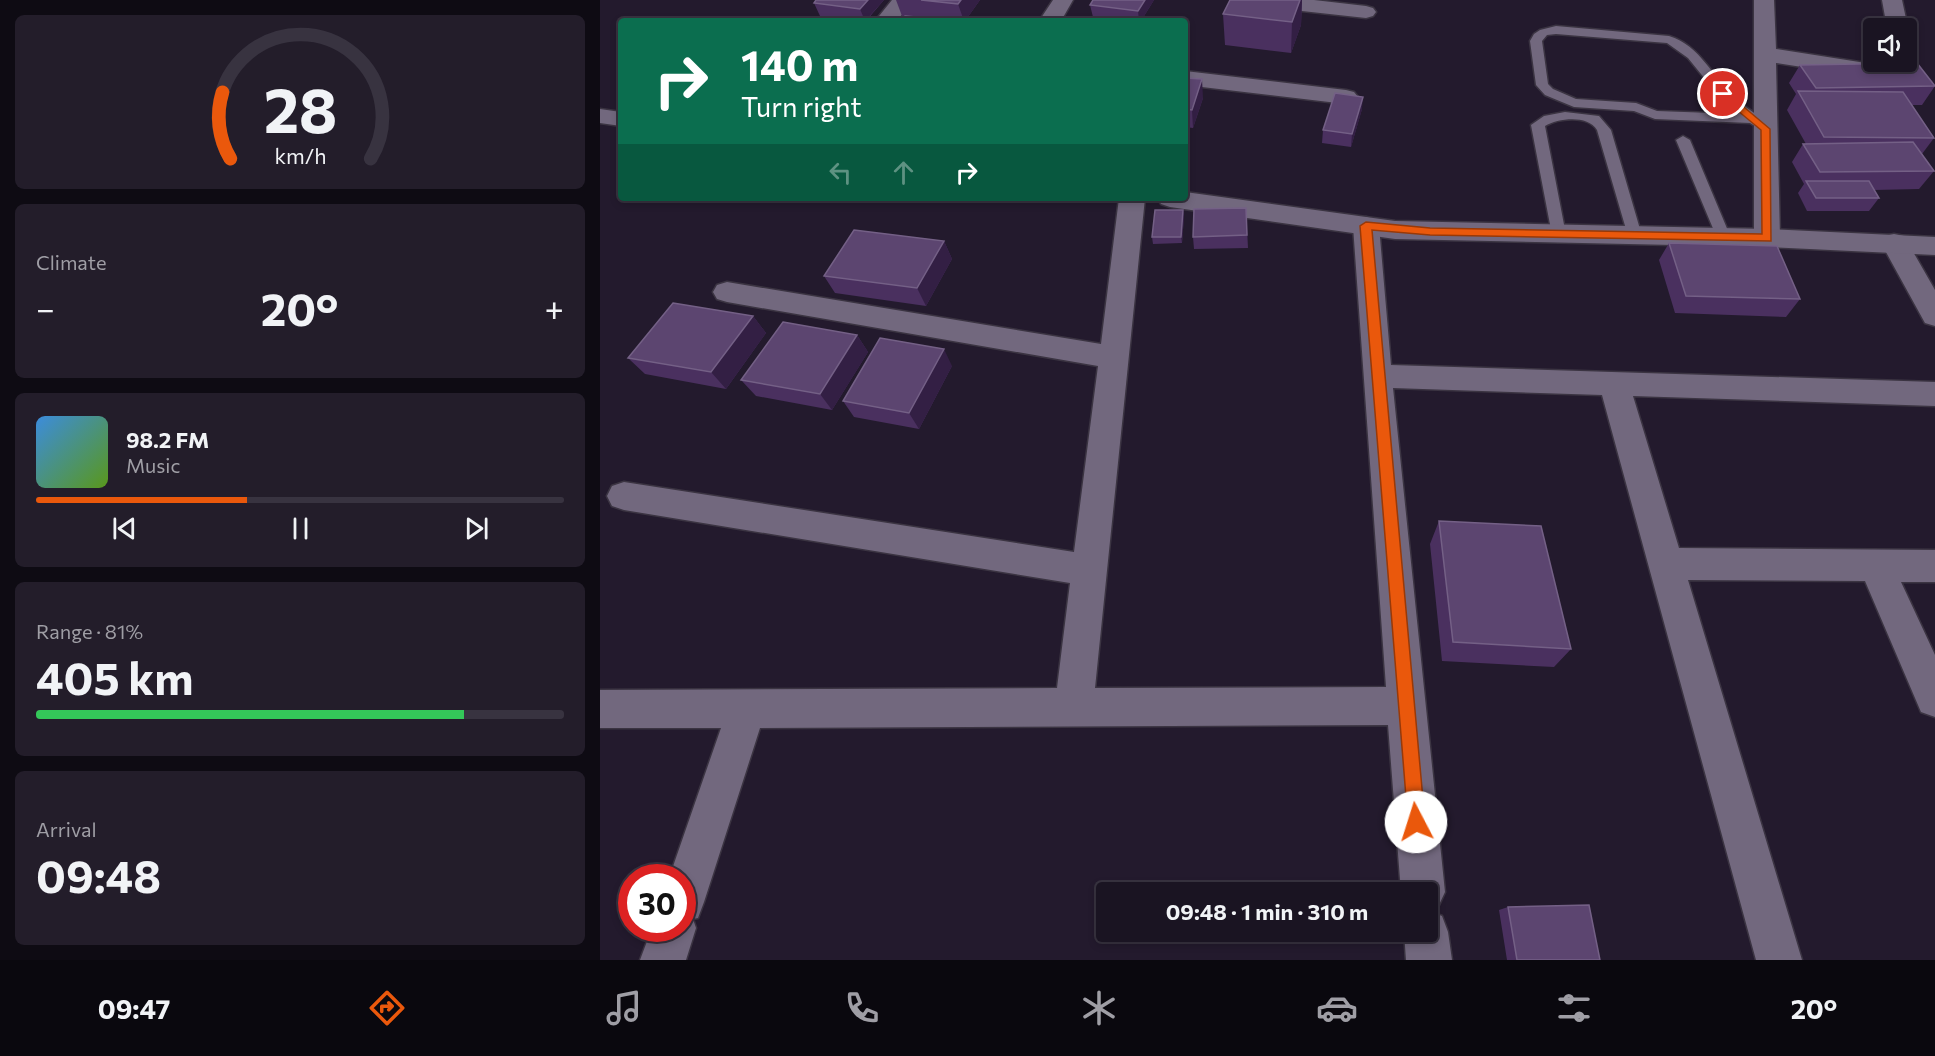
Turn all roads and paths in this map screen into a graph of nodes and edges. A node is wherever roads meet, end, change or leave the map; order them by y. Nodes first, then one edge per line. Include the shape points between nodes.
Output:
1 (903, 0) edge
2 (1063, 0) edge
3 (1257, 0) edge
4 (1764, 0) edge
5 (1892, 0) edge
6 (1366, 12) dead end
7 (888, 18) edge
8 (1052, 18) edge
9 (1896, 18) edge
10 (1764, 54) junction
11 (1863, 70) edge
12 (1879, 72) edge
13 (1901, 72) edge
14 (1188, 78) edge
15 (1346, 97) edge
16 (600, 116) edge
17 (618, 119) edge
18 (1759, 124) junction
19 (1683, 140) dead end
20 (1132, 201) edge
21 (1188, 201) edge
22 (1366, 226) junction
23 (1559, 235) junction
24 (1635, 236) junction
25 (1724, 238) junction
26 (1767, 238) junction
27 (1894, 243) junction
28 (1935, 246) edge
29 (727, 292) dead end
30 (1935, 315) edge
31 (1115, 358) junction
32 (1377, 376) junction
33 (1614, 383) junction
34 (1935, 394) edge
35 (624, 496) dead end
36 (1666, 564) junction
37 (1876, 565) junction
38 (1935, 566) edge
39 (1090, 570) junction
40 (1935, 698) edge
41 (1406, 706) junction
42 (1074, 707) junction
43 (747, 708) junction
44 (600, 709) edge
45 (695, 864) edge
46 (1422, 882) edge
47 (669, 942) edge
48 (1427, 942) edge
49 (663, 960) edge
50 (1429, 960) edge
51 (1779, 960) edge

1 - 7 street
2 - 8 street
3 - 6 street
4 - 10 street
5 - 9 street
10 - 11 street
10 - 18 street
12 - 13 street
14 - 15 street
16 - 17 street
18 - 18 lane via 1655,114 1636,107 1574,103 1542,85 1536,41 1538,36 1557,30 1571,30 1678,43 1723,94
18 - 26 street
19 - 25 lane
20 - 31 street
21 - 22 street
22 - 23 street via 1406,231
22 - 32 street
23 - 24 street
23 - 24 lane via 1538,125 1555,117 1593,118 1599,122
24 - 25 street
25 - 26 street
26 - 27 street
27 - 28 street
27 - 30 street
29 - 31 street
31 - 39 street
32 - 33 street
32 - 41 street
33 - 34 street
33 - 36 street
35 - 39 street
36 - 37 street
36 - 51 street
37 - 38 street
37 - 40 street
39 - 42 street
41 - 42 street
41 - 46 street
42 - 43 street
43 - 44 street
43 - 45 street
47 - 49 street
48 - 50 street

